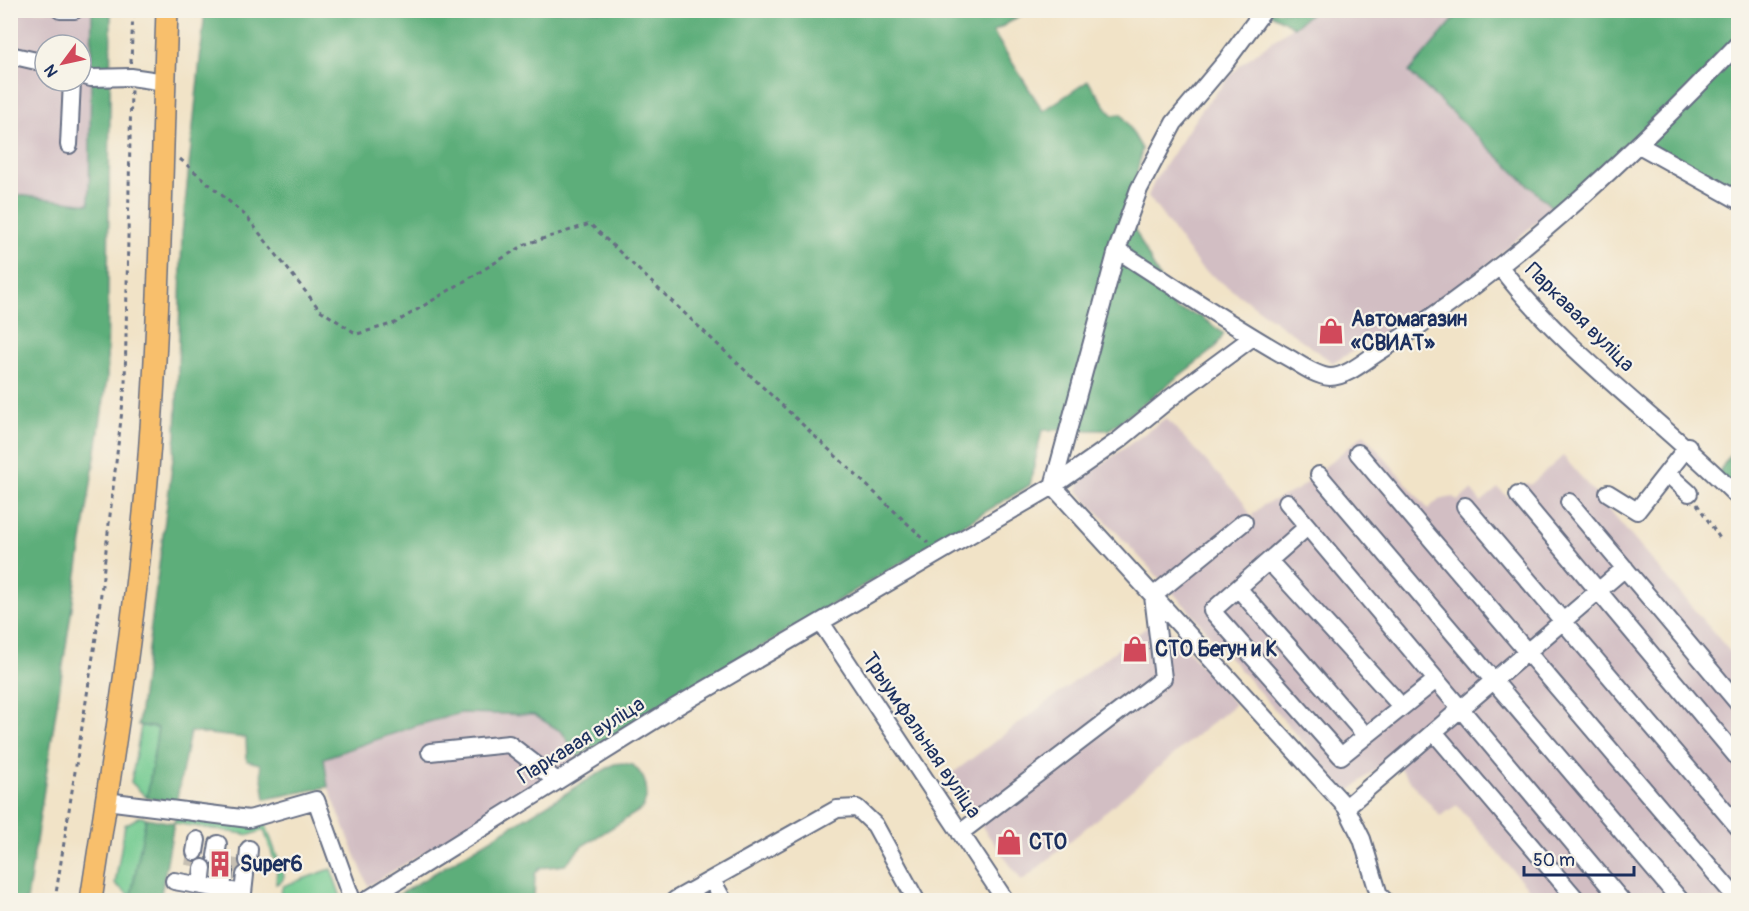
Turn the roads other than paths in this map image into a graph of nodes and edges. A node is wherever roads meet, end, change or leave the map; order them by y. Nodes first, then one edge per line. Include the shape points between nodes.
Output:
1 (60, 10) edge
2 (75, 10) edge
3 (167, 10) edge
4 (1264, 10) edge
5 (1738, 44) edge
6 (10, 55) edge
7 (33, 60) edge
8 (93, 78) edge
9 (165, 82) junction
10 (71, 93) edge
11 (69, 145) dead end
12 (1639, 145) junction
13 (1738, 200) edge
14 (1117, 250) junction
15 (1500, 267) junction
16 (1253, 338) junction
17 (1688, 446) junction
18 (1358, 453) dead end
19 (1668, 474) junction
20 (1319, 475) dead end
21 (1053, 486) junction
22 (1608, 493) dead end
23 (1689, 493) road end
24 (1518, 495) dead end
25 (1738, 496) edge
26 (1287, 502) dead end
27 (1569, 502) dead end
28 (1465, 506) dead end
29 (1244, 522) dead end
30 (1307, 527) junction
31 (1269, 561) junction
32 (1625, 568) junction
33 (1238, 588) junction
34 (1598, 591) junction
35 (1153, 596) junction
36 (1563, 621) junction
37 (822, 624) junction
38 (1527, 652) junction
39 (1436, 680) junction
40 (1493, 681) junction
41 (1738, 703) edge
42 (1402, 707) junction
43 (1461, 709) junction
44 (1434, 732) junction
45 (1366, 736) junction
46 (430, 752) dead end
47 (1738, 758) edge
48 (557, 781) junction
49 (106, 801) junction
50 (1346, 807) junction
51 (1738, 828) edge
52 (960, 833) junction
53 (712, 880) junction
54 (205, 886) joint
55 (91, 900) edge
56 (352, 900) edge
57 (367, 900) edge
58 (675, 900) edge
59 (723, 900) edge
60 (916, 900) edge
61 (1005, 900) edge
62 (1384, 900) edge
63 (1577, 900) edge
64 (1622, 900) edge
65 (1680, 900) edge
66 (1738, 900) edge

1 - 2 street
3 - 9 main road
4 - 14 street via 1173,123 1144,179
5 - 12 street, Паркавая вуліца
6 - 7 street
8 - 9 street via 131,77
9 - 49 main road via 159,287 148,469
10 - 11 street
12 - 13 street
12 - 15 street, Паркавая вуліца
14 - 16 street
14 - 21 street
15 - 16 street via 1400,339 1342,375 1316,373
15 - 17 street, Паркавая вуліца via 1526,302
16 - 21 street, Паркавая вуліца
17 - 19 street
17 - 25 street, Паркавая вуліца
18 - 38 street
19 - 22 street via 1637,511
19 - 23 street
20 - 40 street
21 - 35 street
21 - 37 street, Паркавая вуліца
24 - 34 street
26 - 30 street
27 - 32 street
28 - 36 street
29 - 35 street
30 - 31 street
30 - 39 street
31 - 33 street
31 - 42 street
32 - 34 street
32 - 41 street
33 - 45 street
33 - 45 street via 1212,611 1341,756
34 - 36 street
34 - 47 street
35 - 50 street
35 - 52 street via 1163,678
36 - 38 street
36 - 51 street
37 - 48 street, Паркавая вуліца via 674,708
37 - 52 street, Трыумфальная вуліца
38 - 40 street
38 - 66 street
39 - 42 street
39 - 43 street
40 - 43 street
40 - 65 street
42 - 45 street
43 - 44 street
43 - 64 street
44 - 50 street
44 - 63 street
46 - 48 street via 509,744
48 - 57 street, Паркавая вуліца
49 - 55 main road
49 - 56 street via 249,819 316,800
50 - 62 street
52 - 61 street, Трыумфальная вуліца
53 - 58 street
53 - 59 street
53 - 60 street via 837,810 857,808 874,825
54 - 54 street via 221,857

